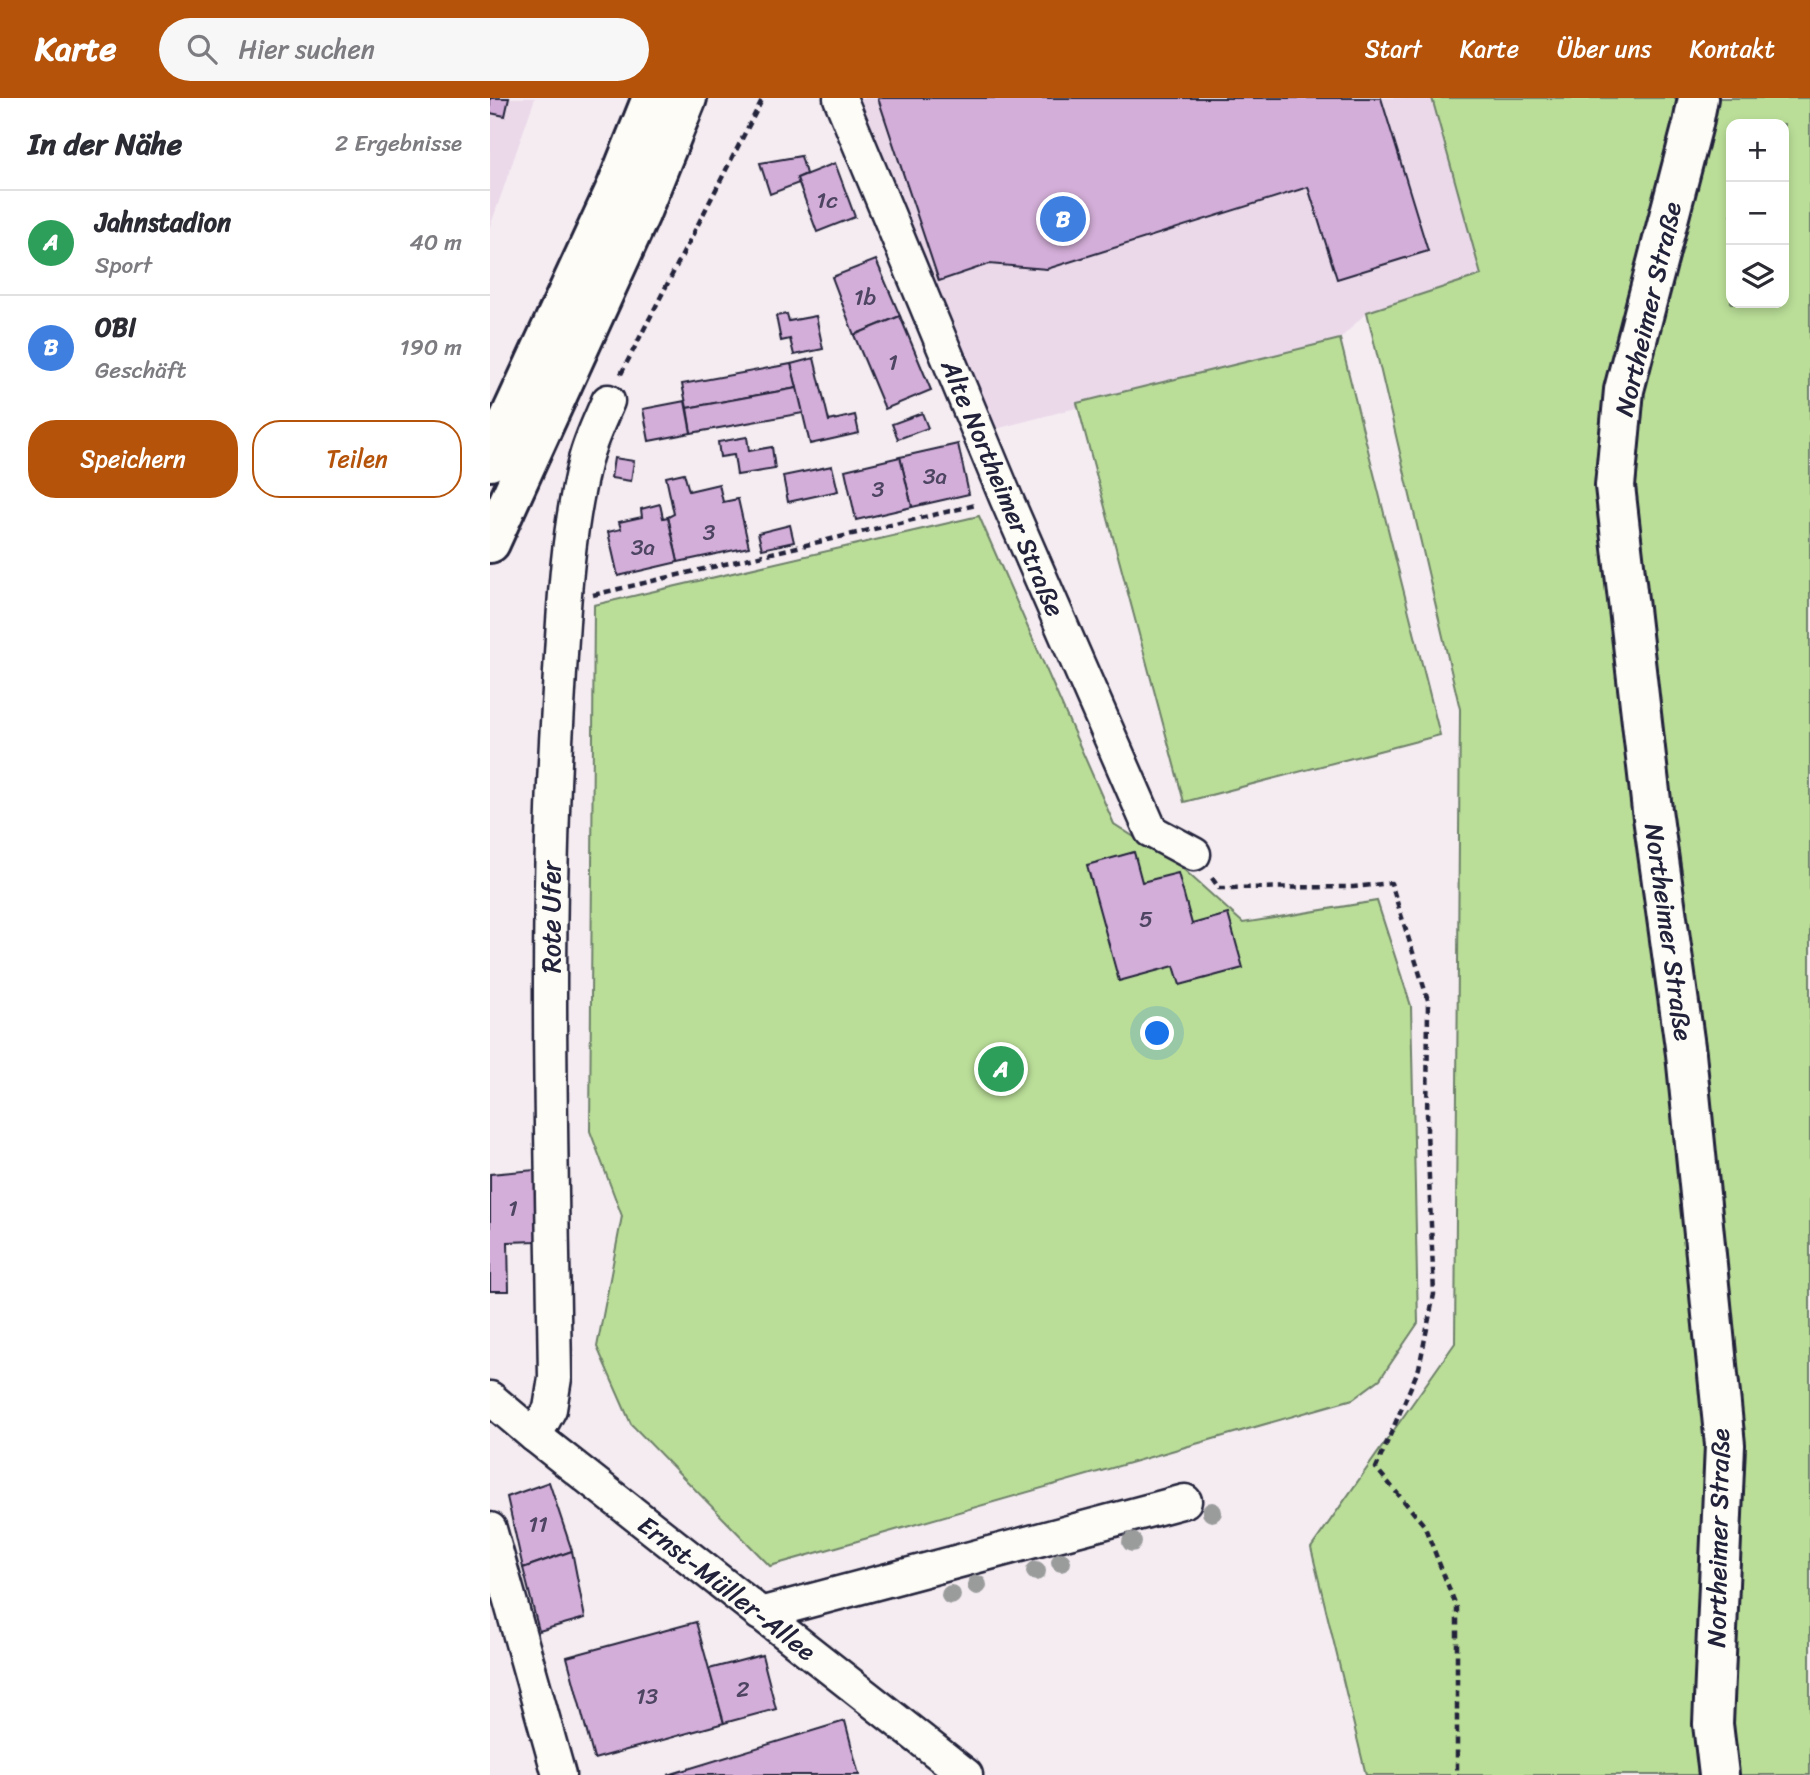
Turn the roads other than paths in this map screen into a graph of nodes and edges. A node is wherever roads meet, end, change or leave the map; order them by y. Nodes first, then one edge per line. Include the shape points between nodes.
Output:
1 (652, 98) edge
2 (687, 98) edge
3 (840, 98) edge
4 (1698, 98) edge
5 (608, 401) road end
6 (490, 461) edge
7 (490, 543) edge
8 (1194, 854) road end
9 (490, 1398) edge
10 (535, 1436) junction
11 (1185, 1501) dead end
12 (490, 1529) edge
13 (760, 1614) junction
14 (559, 1775) edge
15 (966, 1775) edge
16 (1718, 1775) edge

1 - 6 main road via 616,188
2 - 7 main road via 640,214
3 - 8 street, Alte Northeimer Straße via 1151,831
4 - 16 main road, Northeimer Straße via 1624,390 1615,486 1686,1054 1725,1445 1713,1724
5 - 10 street, Rote Ufer via 586,458 577,498 565,601 552,809 555,1378 550,1409
9 - 10 street, Ernst-Müller-Allee
10 - 13 street, Ernst-Müller-Allee
11 - 13 street
12 - 14 street
13 - 15 street, Ernst-Müller-Allee

